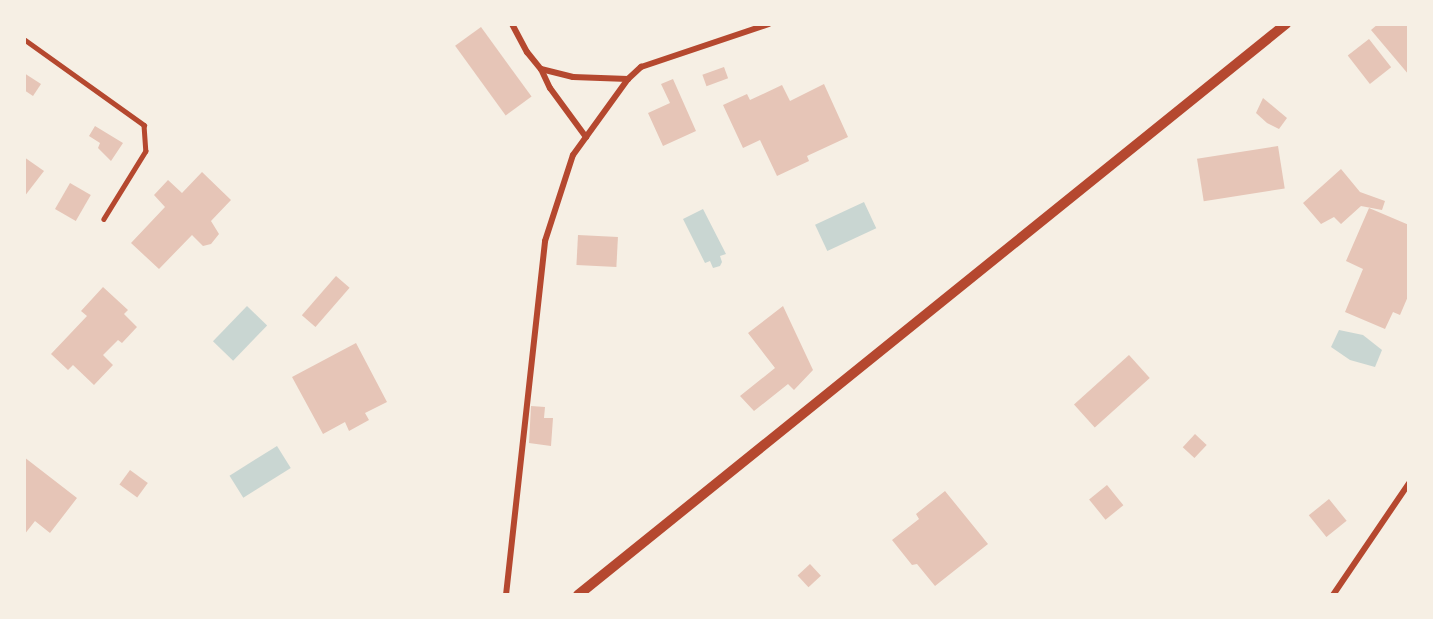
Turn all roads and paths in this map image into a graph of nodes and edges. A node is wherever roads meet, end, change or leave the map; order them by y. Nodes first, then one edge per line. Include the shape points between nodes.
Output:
1 (512, 24) edge
2 (769, 24) edge
3 (1286, 24) edge
4 (24, 39) edge
5 (541, 69) junction
6 (628, 78) junction
7 (586, 137) junction
8 (104, 219) dead end
9 (1409, 483) edge
10 (506, 595) edge
11 (578, 595) edge
12 (1333, 595) edge

1 - 5 street via 526,52
2 - 6 street via 641,67
3 - 11 street
4 - 8 lane via 144,125 146,151
5 - 6 street via 573,77
5 - 7 street
6 - 7 street
7 - 10 street via 573,155 545,241
9 - 12 street

